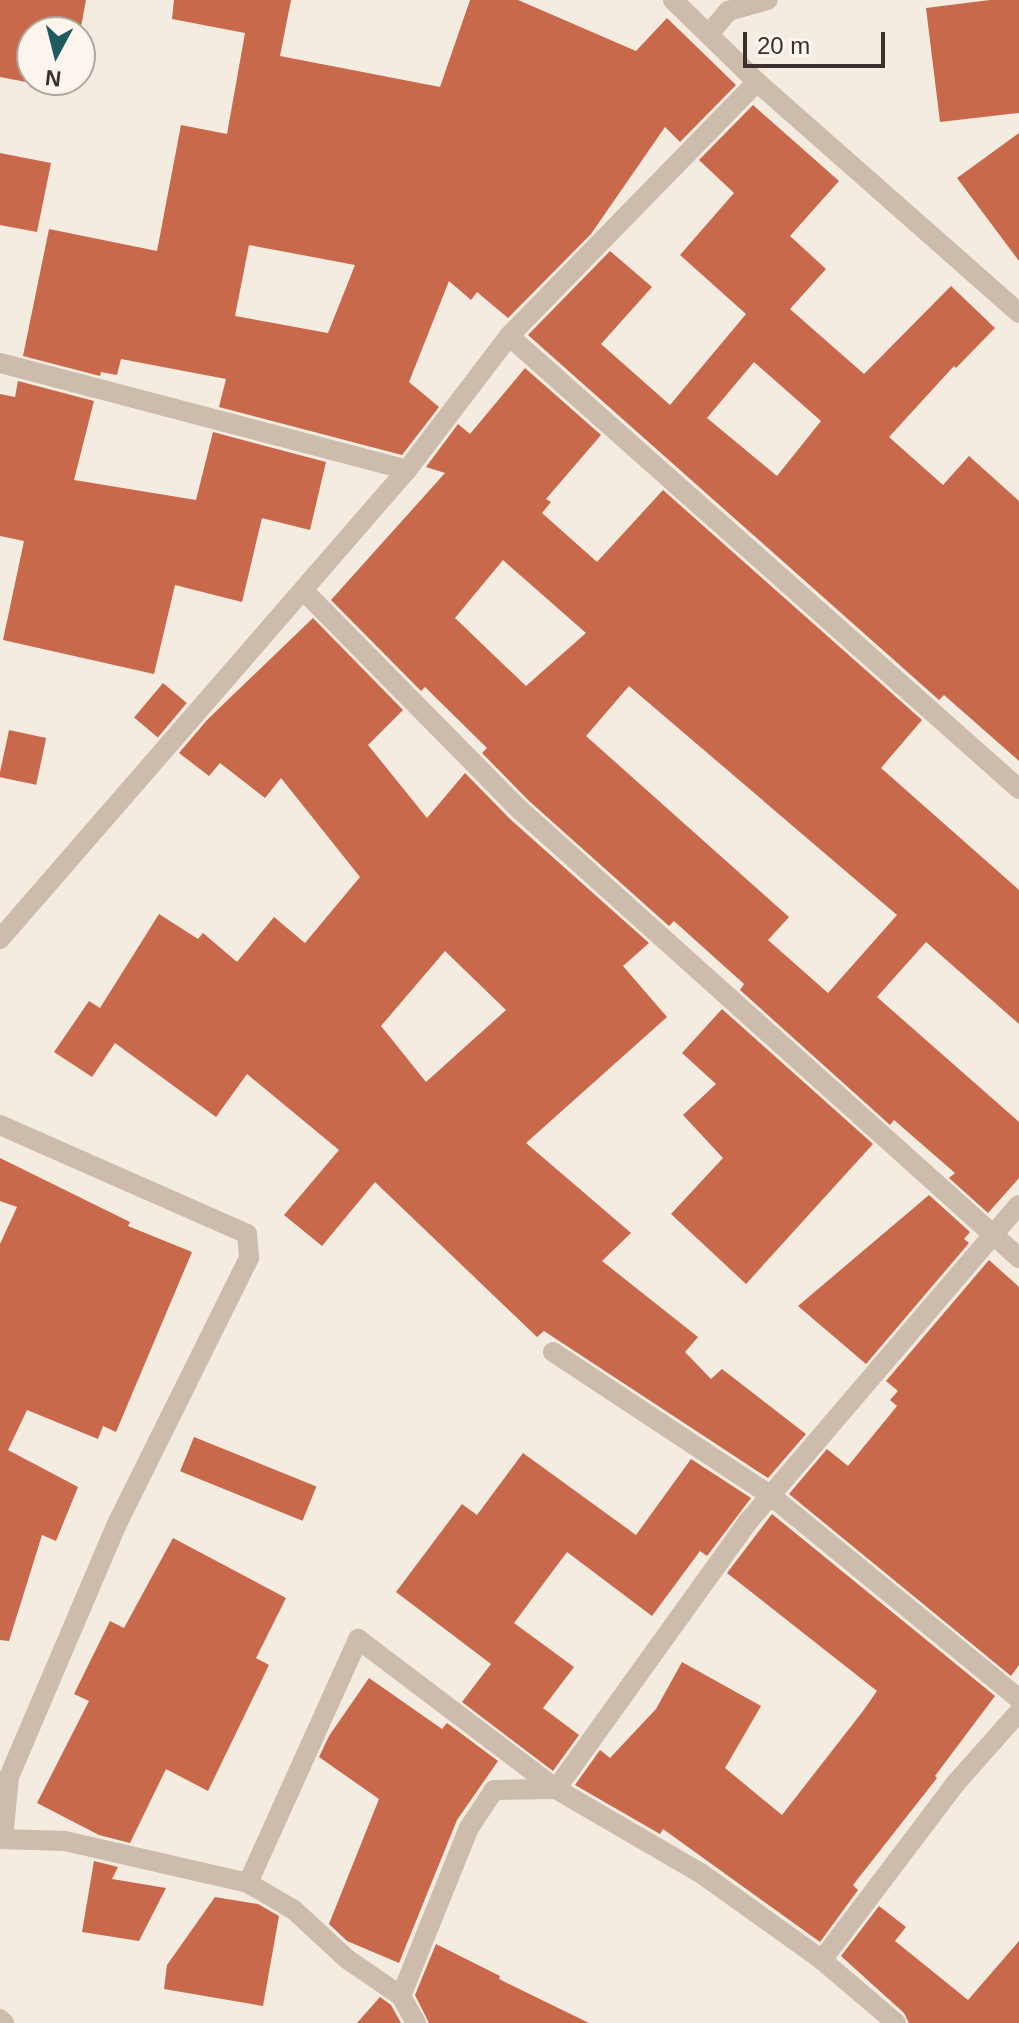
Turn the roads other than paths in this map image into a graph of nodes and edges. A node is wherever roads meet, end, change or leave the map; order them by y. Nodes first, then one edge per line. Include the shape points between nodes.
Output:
1 (673, 0) edge
2 (768, 0) edge
3 (709, 34) junction
4 (757, 82) junction
5 (1019, 313) edge
6 (509, 336) junction
7 (0, 363) edge
8 (407, 470) junction
9 (303, 590) junction
10 (1019, 789) edge
11 (0, 939) edge
12 (0, 1125) edge
13 (1019, 1205) edge
14 (993, 1234) junction
15 (1019, 1258) edge
16 (553, 1352) dead end
17 (770, 1495) junction
18 (1019, 1699) edge
19 (1019, 1712) edge
20 (556, 1789) junction
21 (2, 1839) edge
22 (248, 1883) junction
23 (822, 1960) junction
24 (401, 1996) junction
25 (416, 2023) edge
26 (896, 2023) edge

1 - 3 street
2 - 3 street via 728,11
3 - 4 street
4 - 5 street
4 - 6 street
6 - 8 street
6 - 10 street
7 - 8 street
8 - 9 street
9 - 11 street
9 - 14 street via 519,809
12 - 21 street via 247,1234 249,1258 116,1526 9,1777
13 - 14 street
14 - 15 street
14 - 17 street
16 - 17 street
17 - 18 street
17 - 20 street
19 - 23 street via 955,1784
20 - 22 street via 358,1639
20 - 23 street via 702,1874
20 - 24 street via 494,1790 469,1828
21 - 22 street via 65,1841
22 - 24 street via 294,1910 347,1959
23 - 26 street
24 - 25 street

